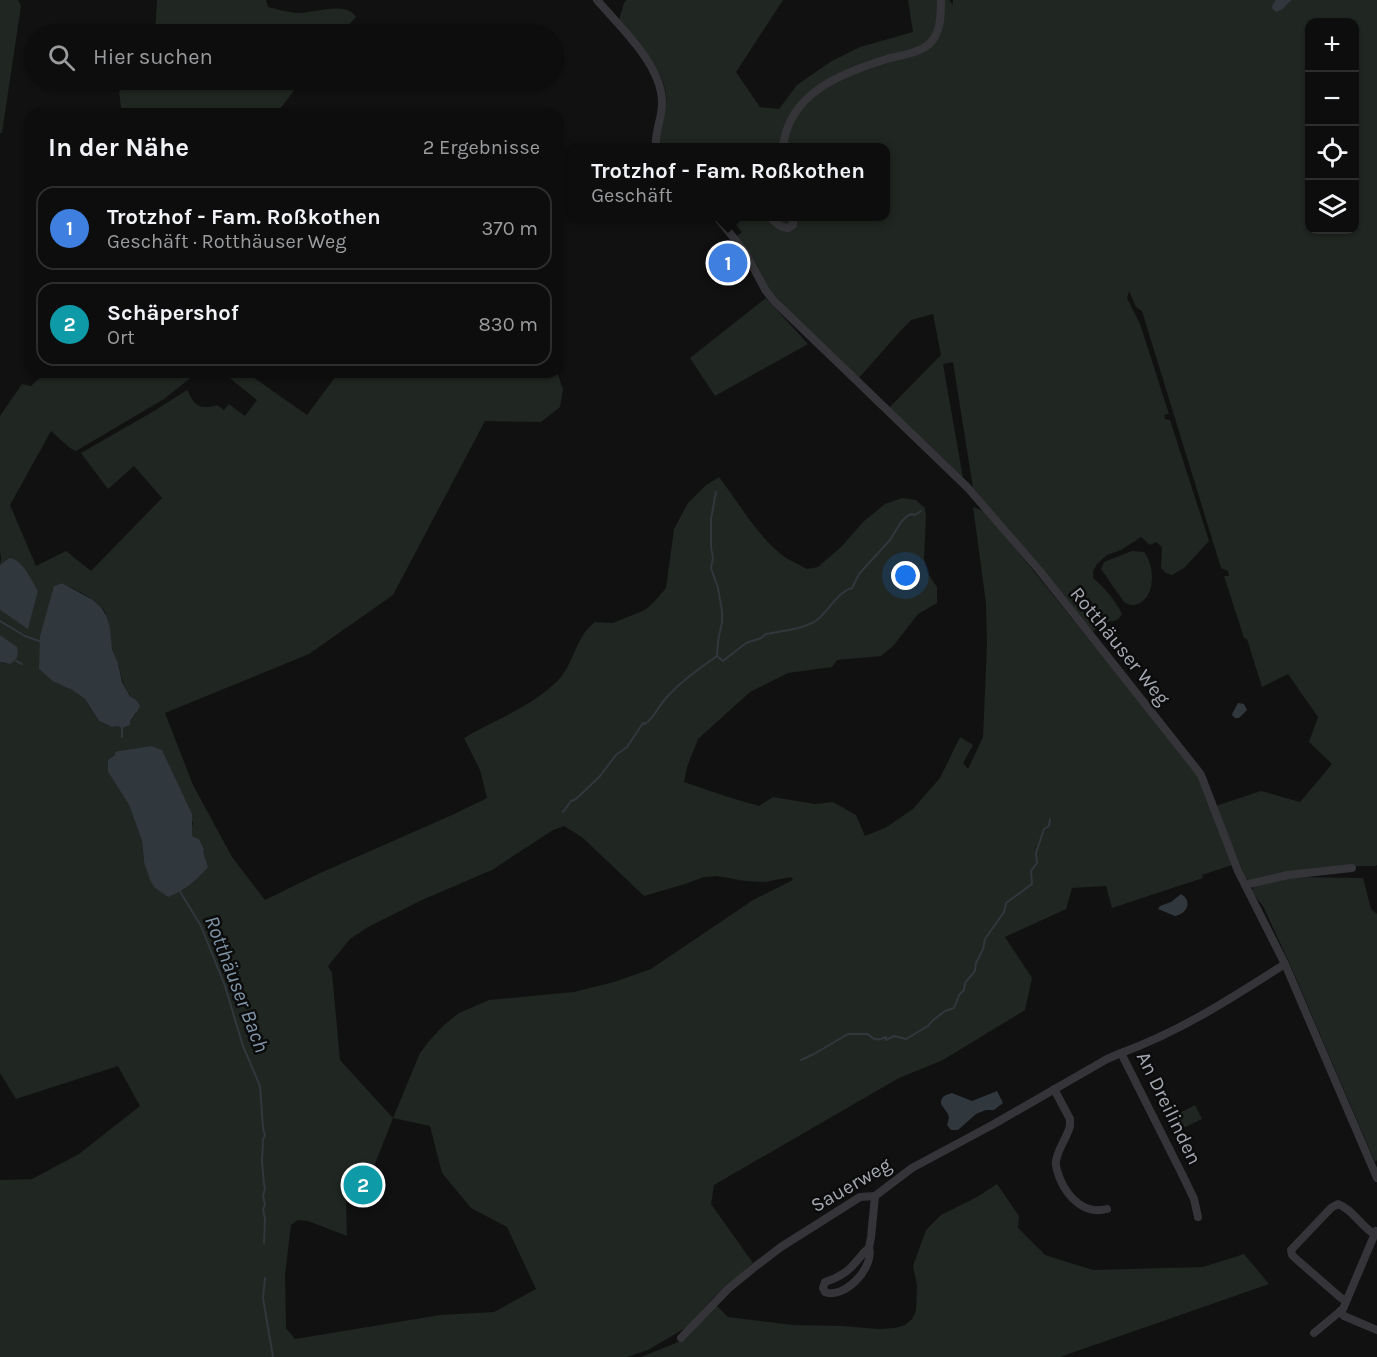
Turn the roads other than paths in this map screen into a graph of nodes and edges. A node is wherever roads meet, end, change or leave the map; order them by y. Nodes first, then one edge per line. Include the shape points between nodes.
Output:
1 (597, 0) edge
2 (941, 0) edge
3 (655, 143) edge
4 (784, 143) edge
5 (720, 221) edge
6 (773, 221) edge
7 (793, 221) edge
8 (1352, 868) dead end
9 (1245, 885) junction
10 (1285, 964) junction
11 (1121, 1053) junction
12 (1054, 1089) junction
13 (1377, 1178) edge
14 (874, 1196) junction
15 (1107, 1209) dead end
16 (1198, 1217) dead end
17 (1376, 1232) edge
18 (868, 1248) junction
19 (1346, 1300) junction
20 (1340, 1311) junction
21 (1377, 1330) edge
22 (1314, 1333) dead end
23 (681, 1338) dead end

1 - 3 street via 655,72 662,100
2 - 4 street via 938,28 929,44 819,87 789,121
5 - 9 street, Rotthäuser Weg via 745,252 766,291 784,311 968,488 1039,570 1195,767
6 - 7 street via 788,228
8 - 9 street via 1288,875
9 - 10 street, Rotthäuser Weg
10 - 11 street, An Dreilinden via 1206,1014
10 - 13 street, Rotthäuser Weg
11 - 12 street, Sauerweg
11 - 16 street, An Dreilinden via 1194,1199
12 - 14 street, Sauerweg via 912,1168
12 - 15 street via 1070,1119 1056,1162 1061,1182 1082,1206
14 - 18 street
14 - 23 street, Sauerweg via 860,1197 781,1247 728,1289
17 - 19 street
17 - 19 street via 1368,1231 1338,1204 1291,1251 1292,1256
18 - 18 street via 844,1274 825,1282 825,1292 841,1290 860,1277 869,1261
19 - 20 street
20 - 21 street
20 - 22 street

